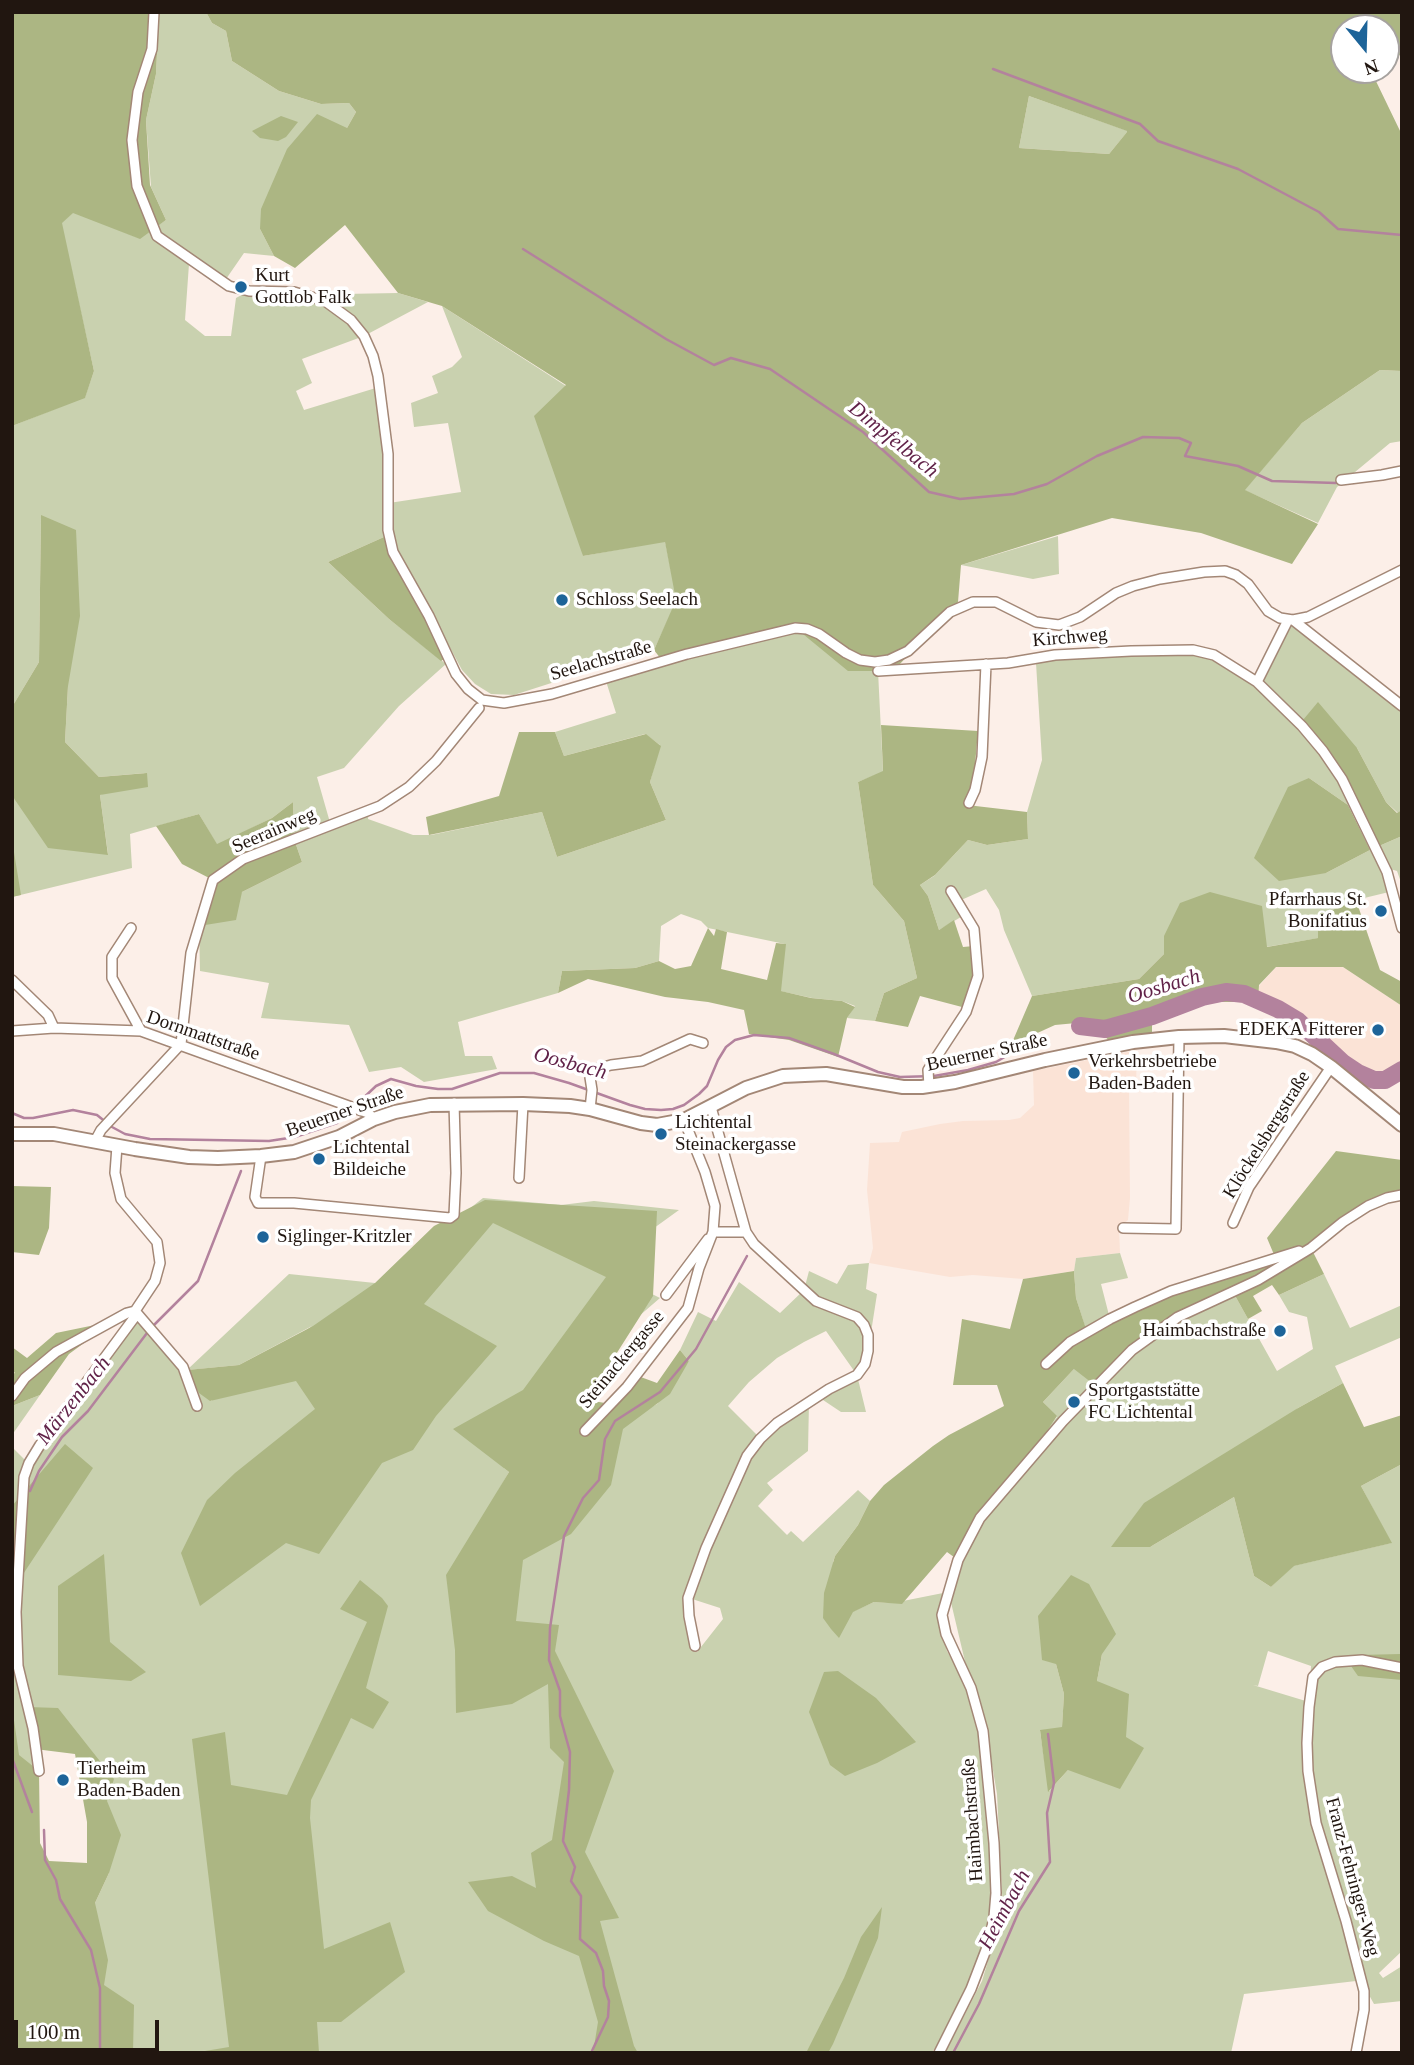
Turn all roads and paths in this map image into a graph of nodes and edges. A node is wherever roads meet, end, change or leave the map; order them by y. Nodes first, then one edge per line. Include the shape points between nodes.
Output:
1 (154, 12) edge
2 (1402, 471) edge
3 (1340, 480) dead end
4 (1402, 570) edge
5 (1290, 620) junction
6 (986, 664) junction
7 (878, 671) dead end
8 (1256, 682) junction
9 (1402, 706) edge
10 (479, 708) dead end
11 (969, 803) dead end
12 (951, 891) dead end
13 (131, 928) dead end
14 (1402, 928) edge
15 (12, 980) edge
16 (54, 1028) junction
17 (12, 1031) edge
18 (141, 1031) junction
19 (1179, 1037) junction
20 (703, 1043) dead end
21 (181, 1044) junction
22 (1331, 1067) junction
23 (929, 1083) junction
24 (591, 1099) junction
25 (454, 1103) junction
26 (523, 1104) junction
27 (711, 1107) junction
28 (371, 1116) junction
29 (684, 1120) junction
30 (1402, 1125) edge
31 (12, 1134) edge
32 (98, 1136) junction
33 (117, 1146) junction
34 (261, 1156) junction
35 (519, 1178) dead end
36 (1402, 1195) edge
37 (1233, 1223) dead end
38 (1123, 1228) dead end
39 (713, 1232) junction
40 (746, 1232) junction
41 (1311, 1248) junction
42 (666, 1295) dead end
43 (135, 1311) junction
44 (1046, 1364) dead end
45 (12, 1396) edge
46 (197, 1406) dead end
47 (585, 1431) dead end
48 (695, 1646) dead end
49 (1402, 1668) edge
50 (39, 1771) dead end
51 (939, 2053) edge
52 (1356, 2053) edge

1 - 5 street, Seelachstraße via 152,49 136,100 132,140 137,186 157,236 229,286 294,292 325,301 364,336 378,376 393,552 456,674 482,700 505,702 552,694 795,628 819,634 860,660 889,660 908,651 950,612 973,602 996,602 1036,622 1059,625 1133,586 1204,572 1225,571 1241,577 1268,611
2 - 3 street
4 - 5 street via 1308,617
5 - 8 street
5 - 9 street, Seelachstraße
6 - 7 street, Kirchweg
6 - 8 street, Kirchweg via 1055,655 1193,650 1214,654
6 - 11 street via 982,757
8 - 14 street, Kirchweg via 1302,726 1342,779 1387,872
10 - 21 street, Seerainweg via 436,761 380,806 243,859 213,880 191,953
12 - 23 street via 974,929 978,976 966,1013 929,1070
13 - 18 street via 112,957 112,978
15 - 16 street via 48,1014
16 - 17 street, Dornmattstraße
16 - 18 street, Dornmattstraße
18 - 21 street, Dornmattstraße
19 - 22 main road, Beuerner Straße via 1276,1042 1296,1046
19 - 23 main road, Beuerner Straße via 1133,1042 955,1082
19 - 38 street via 1176,1229
20 - 24 street via 690,1039 642,1061 589,1071
21 - 28 street, Dornmattstraße
21 - 32 street
22 - 30 main road, Beuerner Straße
22 - 37 street, Klöckelsbergstraße via 1249,1187
23 - 27 main road, Beuerner Straße via 903,1087 801,1074 767,1080
24 - 26 main road, Beuerner Straße
24 - 29 main road, Beuerner Straße via 641,1123
25 - 26 main road, Beuerner Straße
25 - 28 main road, Beuerner Straße
25 - 34 street via 456,1173 454,1215 450,1218 258,1203
26 - 35 street
27 - 29 main road, Beuerner Straße
27 - 40 street
28 - 34 main road, Beuerner Straße via 317,1146
29 - 39 street, Steinackergasse via 715,1206
31 - 32 main road, Beuerner Straße
32 - 33 main road, Beuerner Straße
33 - 34 main road, Beuerner Straße via 189,1157
33 - 43 street via 115,1173 121,1199 157,1242 160,1263 155,1281
36 - 41 street, Haimbachstraße via 1368,1206
39 - 40 street
39 - 42 street, Steinackergasse
39 - 47 street, Steinackergasse via 688,1308 627,1387
40 - 48 street via 816,1300 857,1317 868,1335 868,1351 857,1375 777,1423 747,1457 688,1598
41 - 44 street, Haimbachstraße via 1159,1296 1070,1342
41 - 51 street, Haimbachstraße via 1258,1280 1178,1317 1132,1350 1063,1421 980,1518 958,1560 942,1615 984,1731 996,1893 989,1942
43 - 45 street via 56,1352 25,1378
43 - 46 street via 183,1367
43 - 50 street via 40,1445 24,1477 16,1612 18,1666
49 - 52 street, Franz-Fehringer-Weg via 1362,1660 1335,1662 1313,1676 1308,1771 1316,1823 1364,1991

